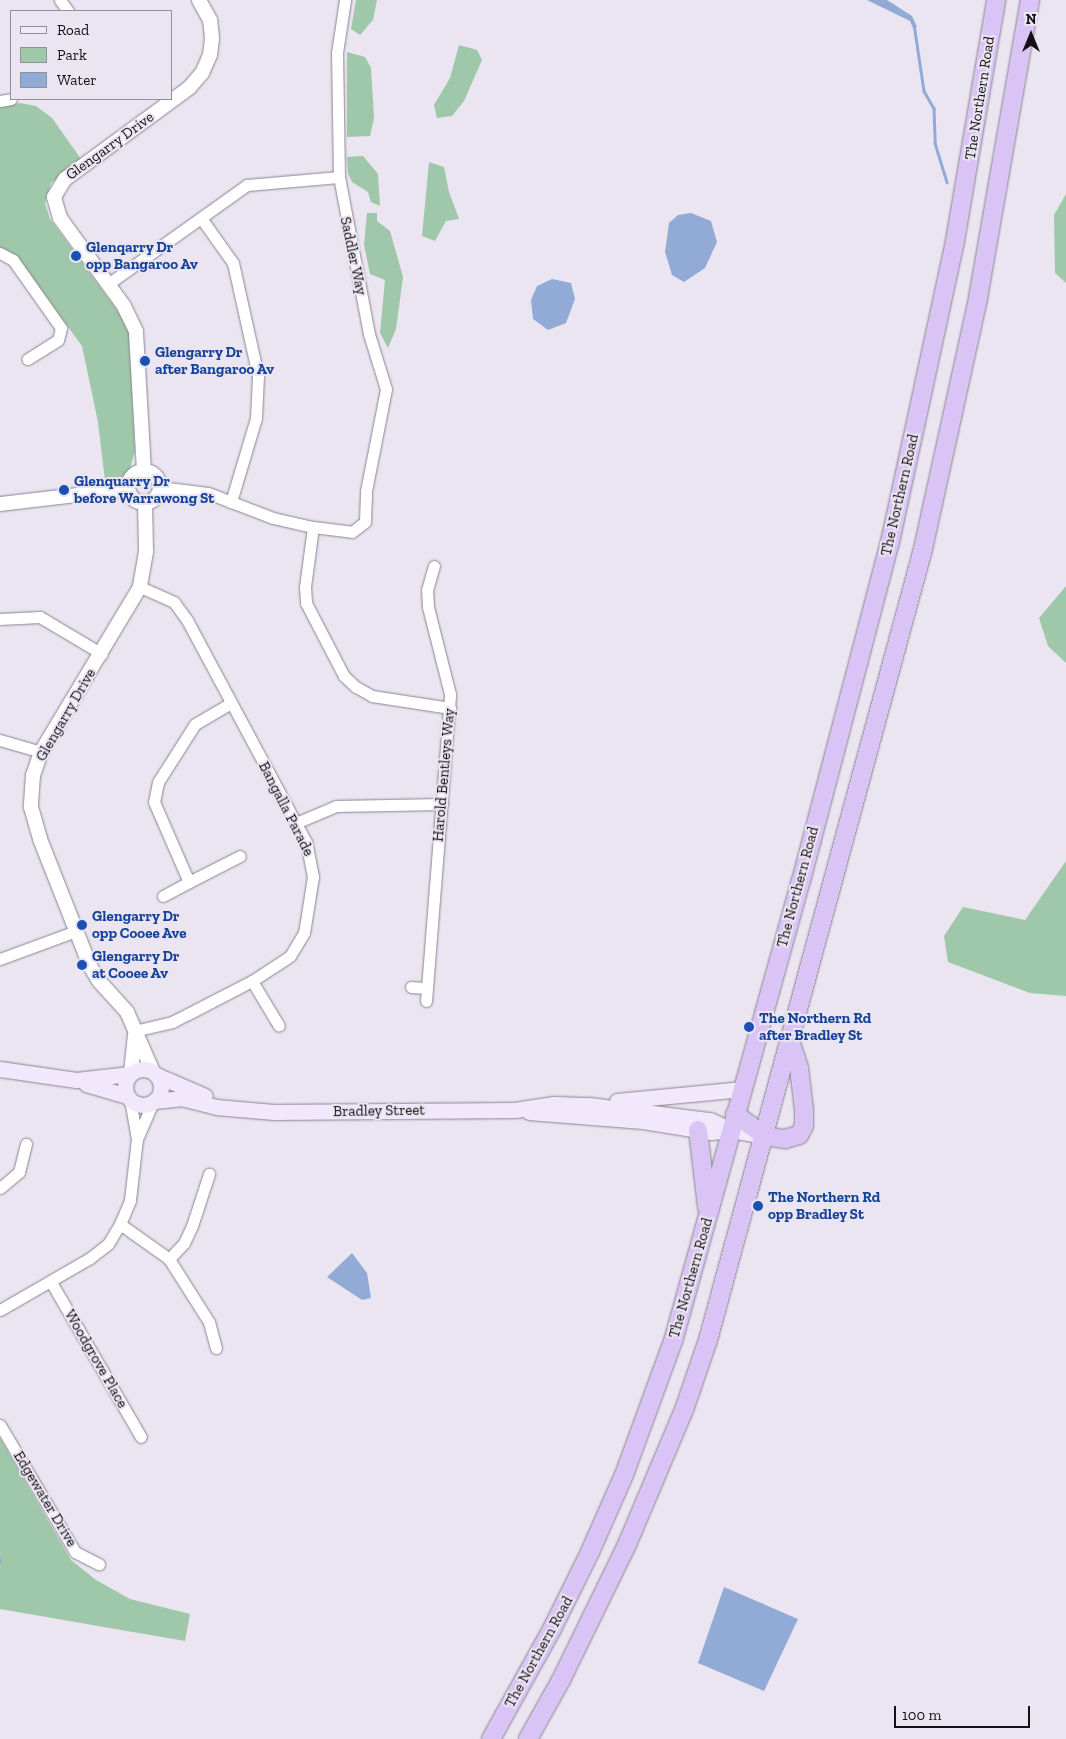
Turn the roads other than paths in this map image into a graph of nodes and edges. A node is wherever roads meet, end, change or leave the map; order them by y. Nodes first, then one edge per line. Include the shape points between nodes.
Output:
1 (199, 0) edge
2 (345, 0) edge
3 (996, 0) edge
4 (1030, 0) edge
5 (172, 98) edge
6 (169, 100) edge
7 (339, 176) junction
8 (201, 218) junction
9 (0, 253) edge
10 (108, 284) junction
11 (28, 359) dead end
12 (144, 471) junction
13 (160, 487) junction
14 (128, 489) junction
15 (231, 502) junction
16 (145, 503) junction
17 (0, 504) edge
18 (314, 527) junction
19 (434, 566) dead end
20 (140, 587) junction
21 (0, 618) edge
22 (102, 654) junction
23 (231, 703) junction
24 (450, 708) junction
25 (0, 740) edge
26 (41, 752) junction
27 (442, 804) junction
28 (296, 823) junction
29 (240, 856) dead end
30 (188, 882) junction
31 (163, 896) dead end
32 (76, 931) junction
33 (0, 959) edge
34 (252, 981) junction
35 (410, 988) dead end
36 (427, 988) junction
37 (426, 1001) dead end
38 (280, 1026) dead end
39 (135, 1032) junction
40 (791, 1043) junction
41 (0, 1069) edge
42 (131, 1073) junction
43 (155, 1073) junction
44 (65, 1078) junction
45 (742, 1089) junction
46 (129, 1098) junction
47 (153, 1101) junction
48 (588, 1105) junction
49 (242, 1110) junction
50 (515, 1110) junction
51 (733, 1122) junction
52 (698, 1130) junction
53 (765, 1136) junction
54 (137, 1139) junction
55 (26, 1144) dead end
56 (209, 1174) dead end
57 (0, 1188) edge
58 (708, 1218) junction
59 (120, 1224) junction
60 (169, 1259) junction
61 (51, 1282) junction
62 (0, 1310) edge
63 (216, 1348) dead end
64 (0, 1424) edge
65 (141, 1437) dead end
66 (99, 1564) dead end
67 (490, 1739) edge
68 (528, 1739) edge

1 - 5 street, Glengarry Drive via 210,20 209,60 198,78
2 - 7 street, Saddler Way via 337,53
3 - 45 highway, The Northern Road via 953,250 890,542
4 - 40 highway, The Northern Road via 976,307 923,549
6 - 10 street, Glengarry Drive via 65,179 55,193 54,204 60,218
7 - 8 street via 247,186
7 - 18 street, Saddler Way via 370,334 386,389 374,442 364,524 355,532
8 - 10 street
8 - 15 street via 233,263 258,376 256,418
9 - 11 street via 13,260 61,328 58,340
10 - 12 street, Glengarry Drive via 136,331
12 - 13 street via 156,476
12 - 14 street via 132,476
13 - 15 street, Saddler Way via 204,492
13 - 16 street via 154,500
14 - 16 street via 134,500
14 - 17 street
15 - 18 street, Saddler Way via 273,518
16 - 20 street, Glengarry Drive via 146,552
18 - 24 street via 305,587 306,603 344,676 372,696
19 - 24 street, Harold Bentleys Way via 427,590 428,607 431,629 448,678
20 - 22 street, Glengarry Drive
20 - 23 street, Bangalla Parade via 174,602 180,608
21 - 22 street via 40,617
22 - 26 street, Glengarry Drive
23 - 28 street, Bangalla Parade
23 - 30 street via 196,724 155,789 157,812
24 - 27 street, Harold Bentleys Way
25 - 26 street
26 - 32 street, Glengarry Drive via 33,775 32,807 40,839
27 - 28 street via 336,806
27 - 36 street, Harold Bentleys Way
28 - 34 street, Bangalla Parade via 312,861 313,882 306,926 290,956
29 - 30 street
30 - 31 street
32 - 33 street
32 - 39 street, Glengarry Drive via 94,974 127,1012
34 - 38 street
34 - 39 street, Bangalla Parade via 172,1022
35 - 36 street
36 - 37 street, Harold Bentleys Way
39 - 42 street, Glengarry Drive
39 - 43 street, Glengarry Drive
40 - 53 highway, The Northern Road
40 - 53 highway via 799,1068 804,1126 790,1139
41 - 44 main road
42 - 43 main road via 142,1069
42 - 44 main road via 98,1080
42 - 46 main road via 125,1087
43 - 47 main road via 161,1086
43 - 49 main road, Bradley Street
44 - 46 main road
45 - 48 main road
45 - 51 highway, The Northern Road
46 - 47 main road via 141,1105
46 - 54 street
47 - 49 main road, Bradley Street via 181,1098 216,1108
47 - 54 street
48 - 50 main road, Bradley Street via 554,1104
48 - 51 main road, Bradley Street
49 - 50 main road, Bradley Street
50 - 52 main road, Bradley Street
51 - 52 main road, Bradley Street
51 - 53 highway
51 - 58 highway, The Northern Road
52 - 58 highway
53 - 68 highway, The Northern Road via 708,1340 684,1410 596,1611
54 - 59 street via 130,1200
55 - 57 street via 19,1172
56 - 60 street via 184,1243
58 - 67 highway, The Northern Road via 663,1370 608,1513 560,1614
59 - 60 street
59 - 61 street via 108,1244
60 - 63 street via 209,1322
61 - 62 street
61 - 65 street, Woodgrove Place
64 - 66 street, Edgewater Drive via 75,1552

